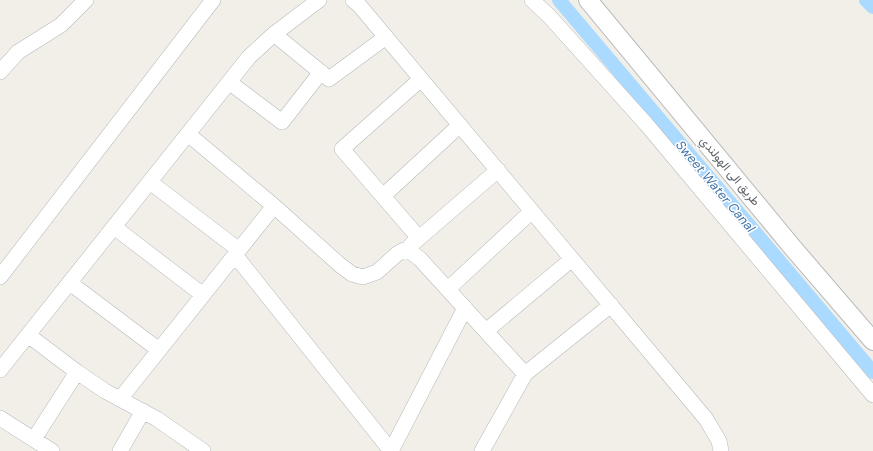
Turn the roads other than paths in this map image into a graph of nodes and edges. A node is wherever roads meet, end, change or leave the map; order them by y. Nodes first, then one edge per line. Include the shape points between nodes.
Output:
1 (86, 0) edge
2 (214, 0) edge
3 (319, 0) edge
4 (353, 0) edge
5 (532, 0) edge
6 (588, 0) edge
7 (274, 34) junction
8 (386, 37) junction
9 (0, 72) edge
10 (321, 72) junction
11 (421, 79) junction
12 (230, 82) junction
13 (460, 125) junction
14 (188, 134) junction
15 (498, 170) junction
16 (150, 182) junction
17 (383, 196) junction
18 (274, 206) junction
19 (532, 211) junction
20 (114, 227) junction
21 (419, 238) junction
22 (404, 250) junction
23 (237, 253) junction
24 (572, 259) junction
25 (0, 277) edge
26 (70, 282) junction
27 (448, 289) junction
28 (203, 295) junction
29 (611, 305) junction
30 (465, 308) junction
31 (486, 331) junction
32 (28, 335) junction
33 (873, 341) edge
34 (159, 350) junction
35 (0, 370) edge
36 (77, 372) junction
37 (525, 374) junction
38 (873, 395) edge
39 (120, 399) junction
40 (143, 411) junction
41 (0, 418) edge
42 (34, 440) junction
43 (52, 451) edge
44 (120, 451) edge
45 (203, 451) edge
46 (391, 451) edge
47 (482, 451) edge
48 (722, 451) edge

1 - 9 street via 61,25 18,52
2 - 25 street
3 - 7 street
4 - 8 street
5 - 38 street via 647,125
6 - 33 street, طريق الى الهولندي
7 - 10 street
7 - 12 street via 250,57
8 - 10 street via 329,79
8 - 11 street
10 - 12 street via 282,122
11 - 13 street
11 - 17 street via 342,149
12 - 14 street
13 - 15 street
13 - 17 street
14 - 16 street
14 - 18 street
15 - 19 street
15 - 21 street
16 - 20 street
16 - 23 street
17 - 21 street
18 - 22 street via 352,274 363,277 376,272
18 - 23 street
19 - 24 street
19 - 27 street
20 - 26 street
20 - 28 street
21 - 22 street
22 - 27 street via 412,252
23 - 28 street
23 - 46 street
24 - 29 street
24 - 31 street
26 - 32 street
26 - 34 street
27 - 30 street
28 - 34 street
29 - 37 street
29 - 48 street via 706,419
30 - 31 street
30 - 46 street
31 - 37 street
32 - 35 street
32 - 36 street
34 - 39 street
36 - 39 street
36 - 42 street
37 - 47 street
39 - 40 street
40 - 44 street
40 - 45 street
41 - 42 street
42 - 43 street

